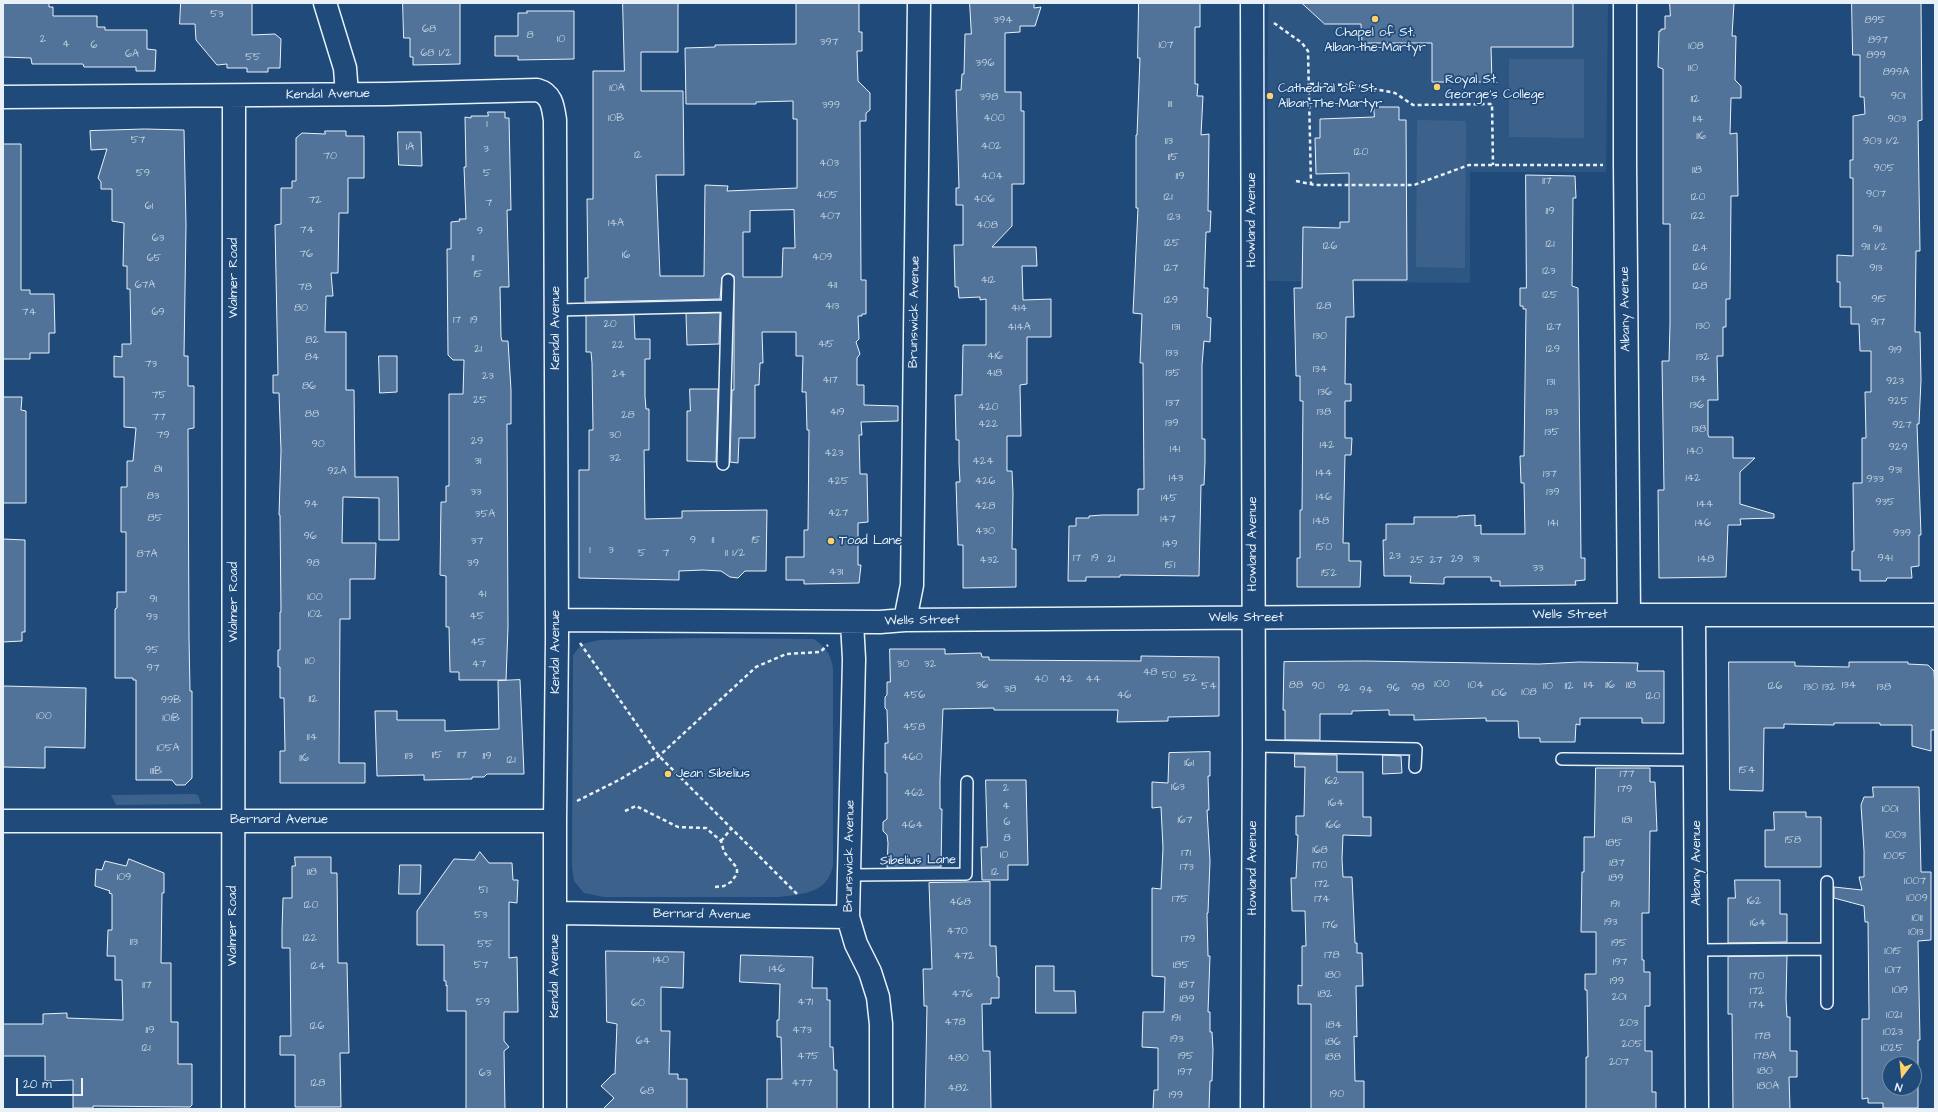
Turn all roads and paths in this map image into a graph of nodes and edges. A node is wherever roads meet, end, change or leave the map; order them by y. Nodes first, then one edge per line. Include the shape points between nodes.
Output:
1 (325, 3) edge
2 (919, 3) edge
3 (1252, 3) edge
4 (1625, 3) edge
5 (1271, 21) dead end
6 (1310, 84) junction
7 (347, 94) junction
8 (234, 96) junction
9 (3, 97) edge
10 (1625, 164) junction
11 (1493, 165) junction
12 (1296, 181) dead end
13 (1310, 184) junction
14 (728, 280) dead end
15 (728, 306) junction
16 (557, 310) junction
17 (723, 464) dead end
18 (1628, 615) junction
19 (1935, 615) edge
20 (1694, 616) junction
21 (1253, 618) junction
22 (557, 620) junction
23 (905, 620) junction
24 (852, 622) junction
25 (578, 640) dead end
26 (829, 644) dead end
27 (1254, 746) junction
28 (659, 756) junction
29 (1562, 759) dead end
30 (1696, 760) junction
31 (1415, 767) dead end
32 (967, 782) dead end
33 (576, 801) dead end
34 (625, 811) dead end
35 (234, 820) junction
36 (3, 821) edge
37 (555, 821) junction
38 (731, 829) junction
39 (721, 841) junction
40 (850, 876) junction
41 (1827, 882) dead end
42 (714, 887) dead end
43 (801, 898) dead end
44 (556, 913) junction
45 (848, 917) junction
46 (1828, 949) junction
47 (1697, 950) junction
48 (1827, 1004) dead end
49 (233, 1109) edge
50 (555, 1109) edge
51 (881, 1109) edge
52 (1252, 1109) edge
53 (1697, 1109) edge

1 - 7 street via 345,68
2 - 23 street, Brunswick Avenue via 912,585
3 - 21 street, Howland Avenue
4 - 10 street, Albany Avenue
5 - 6 path via 1308,50
6 - 11 path via 1354,84 1395,93 1413,105 1492,104
6 - 13 path
7 - 8 street, Kendal Avenue
7 - 16 street, Kendal Avenue via 537,90 548,96 555,120
8 - 9 street, Kendal Avenue
8 - 35 street, Walmer Road
10 - 11 path
10 - 18 street, Albany Avenue
11 - 13 path via 1469,165 1414,185
12 - 13 path
14 - 15 lane
15 - 16 lane
15 - 17 lane
16 - 22 street, Kendal Avenue
18 - 20 street, Wells Street
18 - 21 street, Wells Street
19 - 20 street, Wells Street
20 - 30 street, Albany Avenue
21 - 23 street, Wells Street
21 - 27 street, Howland Avenue
22 - 24 street, Wells Street
22 - 37 street, Kendal Avenue
23 - 24 street, Wells Street
24 - 40 street, Brunswick Avenue via 854,659
25 - 28 path
26 - 28 path via 820,652 786,654 756,667
27 - 31 lane via 1416,749
27 - 52 street, Howland Avenue
28 - 33 path via 619,780
28 - 38 path
29 - 30 lane
30 - 47 street, Albany Avenue
32 - 40 lane, Sibelius Lane via 966,874
34 - 39 path via 636,806 678,827 706,828
35 - 36 street, Bernard Avenue
35 - 37 street, Bernard Avenue
35 - 49 street, Walmer Road
37 - 44 street, Kendal Avenue
38 - 39 path
38 - 43 path
39 - 42 path via 724,852 737,868 737,874 724,886
40 - 45 street, Brunswick Avenue
41 - 46 lane
44 - 45 street, Bernard Avenue
44 - 50 street, Kendal Avenue
45 - 51 street, Brunswick Avenue via 878,997 881,1024
46 - 47 lane
46 - 48 lane
47 - 53 street, Albany Avenue

